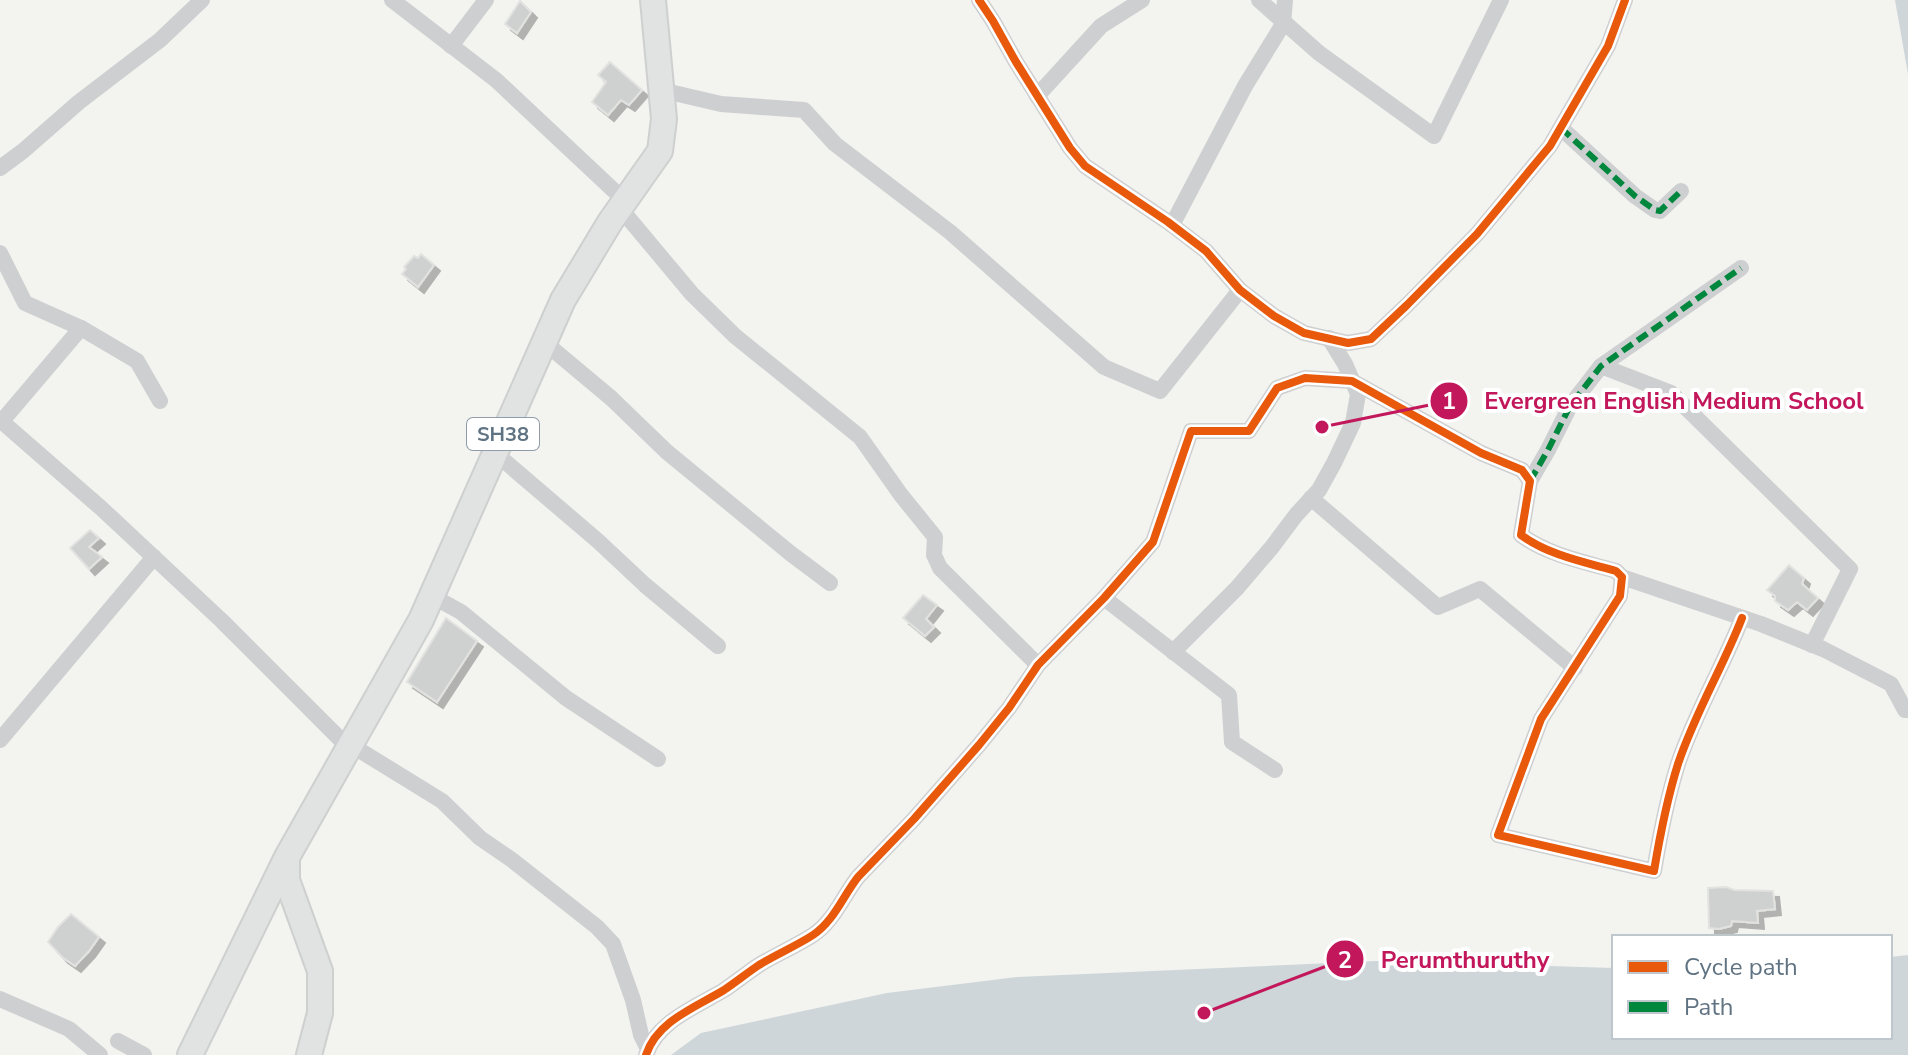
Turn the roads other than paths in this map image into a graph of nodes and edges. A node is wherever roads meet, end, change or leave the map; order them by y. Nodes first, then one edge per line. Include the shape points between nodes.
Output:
1 (202, 0) edge
2 (392, 0) edge
3 (486, 0) edge
4 (653, 0) edge
5 (979, 0) edge
6 (1142, 0) edge
7 (1259, 0) edge
8 (1285, 0) edge
9 (1501, 0) edge
10 (1625, 0) edge
11 (1283, 21) junction
12 (451, 46) junction
13 (661, 90) junction
14 (1037, 96) junction
15 (1561, 128) junction
16 (0, 168) edge
17 (1681, 191) dead end
18 (622, 204) junction
19 (1172, 225) junction
20 (0, 253) edge
21 (1741, 268) dead end
22 (1240, 290) junction
23 (81, 328) junction
24 (1329, 338) junction
25 (544, 342) junction
26 (1601, 366) junction
27 (1352, 381) junction
28 (160, 401) dead end
29 (1, 420) edge
30 (495, 453) junction
31 (1530, 481) junction
32 (1311, 498) junction
33 (154, 557) junction
34 (1622, 577) junction
35 (830, 583) dead end
36 (432, 596) junction
37 (1104, 598) junction
38 (1742, 618) junction
39 (1812, 645) junction
40 (718, 646) dead end
41 (1173, 652) junction
42 (1038, 665) junction
43 (1575, 668) junction
44 (1908, 710) edge
45 (0, 740) edge
46 (350, 746) junction
47 (658, 759) dead end
48 (1275, 770) dead end
49 (287, 857) junction
50 (0, 999) edge
51 (118, 1041) dead end
52 (647, 1052) edge
53 (100, 1055) edge
54 (144, 1055) edge
55 (190, 1055) edge
56 (309, 1055) edge

1 - 16 street
2 - 12 street
3 - 12 street
4 - 13 main road, SH38
5 - 14 street
6 - 14 street via 1101,26
7 - 11 street
8 - 11 street
9 - 11 street via 1434,136
10 - 15 street via 1608,46
11 - 19 street
12 - 18 street via 496,80
13 - 18 main road, SH38 via 660,151
13 - 22 street via 721,104 804,110 835,144 950,232 1104,367 1160,391
14 - 19 street via 1085,166
15 - 17 street via 1655,210
15 - 24 street via 1477,234 1371,339 1348,343
18 - 25 main road, SH38 via 563,300
18 - 42 street via 692,294 735,336 860,437 935,537 940,568
19 - 22 street via 1206,251
20 - 23 street via 25,303
21 - 26 street
22 - 24 street via 1304,333
23 - 28 street via 137,361
23 - 29 street
24 - 27 street
25 - 30 main road, SH38
25 - 35 street via 667,452
26 - 31 street via 1570,406
26 - 39 street via 1671,393 1850,569
27 - 31 street via 1522,470
27 - 32 street via 1358,394 1353,423
27 - 37 street via 1305,378 1277,388 1249,431 1191,431 1153,542
29 - 33 street
30 - 36 main road, SH38
30 - 40 street
31 - 34 street via 1521,535
32 - 41 street via 1237,588
32 - 43 street via 1438,607 1480,589
33 - 45 street
33 - 46 street
34 - 38 street
34 - 43 street via 1620,596
36 - 46 main road, SH38
36 - 47 street via 461,612 566,698
37 - 41 street
37 - 42 street
38 - 39 street
38 - 43 street via 1679,762 1654,871 1498,835 1541,719
39 - 44 street via 1891,684
41 - 48 street via 1229,695 1232,742
42 - 52 street via 1009,708 866,868 815,934 688,1008 655,1036
46 - 49 main road, SH38
46 - 52 street via 442,801 480,838 597,927 613,944
49 - 55 main road, SH38
49 - 56 main road via 287,880 320,971 320,1013
50 - 53 street via 69,1029
51 - 54 street

